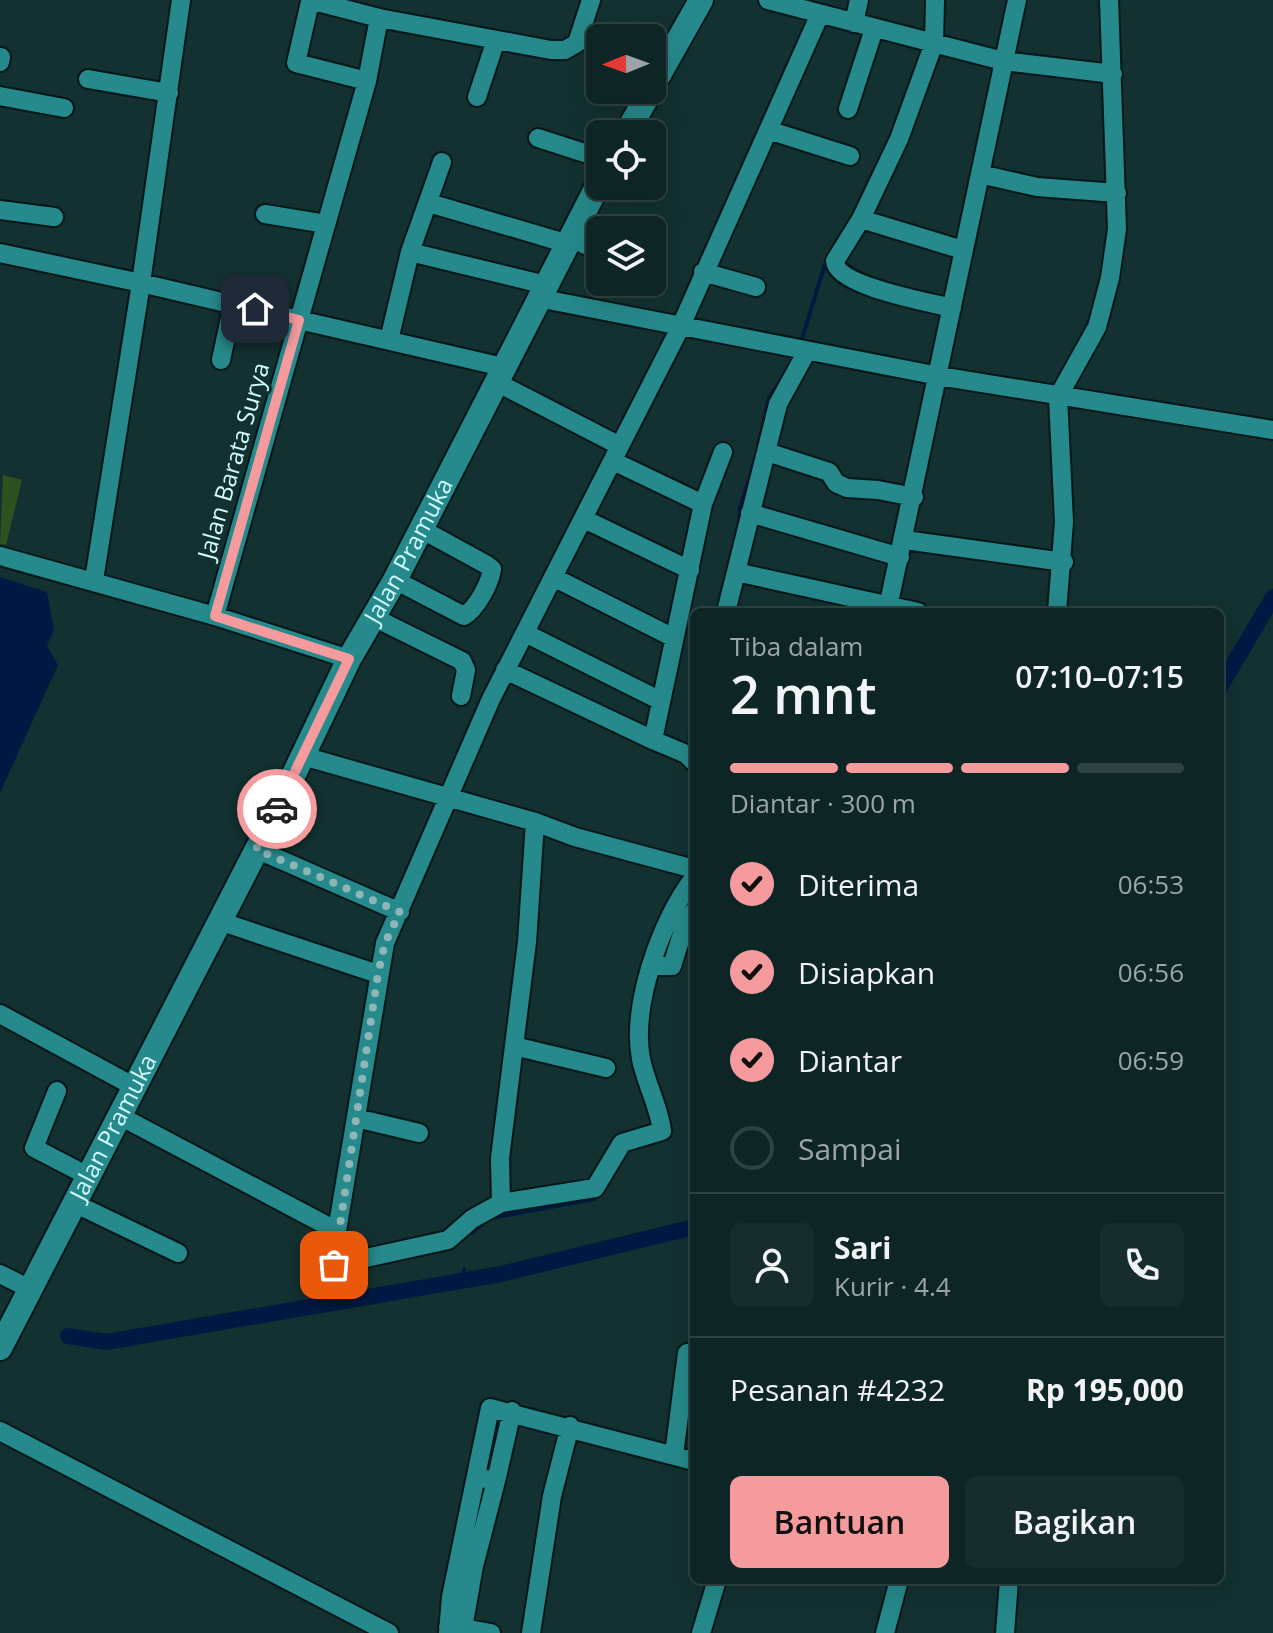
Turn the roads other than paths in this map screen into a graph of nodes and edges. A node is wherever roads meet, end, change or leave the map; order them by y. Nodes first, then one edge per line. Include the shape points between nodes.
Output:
1 (181, 0) edge
2 (591, 0) edge
3 (701, 0) edge
4 (768, 0) edge
5 (859, 0) edge
6 (935, 0) edge
7 (1017, 0) edge
8 (1109, 0) edge
9 (310, 1) edge
10 (820, 14) junction
11 (379, 18) junction
12 (854, 23) junction
13 (874, 29) junction
14 (496, 40) junction
15 (927, 41) junction
16 (1003, 61) junction
17 (666, 62) edge
18 (1113, 74) junction
19 (88, 79) dead end
20 (367, 81) junction
21 (169, 93) junction
22 (0, 96) edge
23 (477, 97) dead end
24 (64, 108) dead end
25 (848, 109) dead end
26 (768, 130) junction
27 (538, 138) dead end
28 (586, 153) edge
29 (850, 156) dead end
30 (442, 162) dead end
31 (980, 174) junction
32 (1117, 193) junction
33 (589, 200) edge
34 (429, 203) junction
35 (0, 210) edge
36 (265, 214) dead end
37 (54, 217) dead end
38 (861, 219) junction
39 (326, 224) junction
40 (567, 240) junction
41 (586, 247) edge
42 (963, 250) junction
43 (410, 252) junction
44 (0, 253) edge
45 (703, 272) junction
46 (141, 283) junction
47 (756, 287) dead end
48 (542, 292) junction
49 (233, 304) junction
50 (952, 308) junction
51 (299, 320) junction
52 (680, 328) junction
53 (389, 340) junction
54 (802, 350) junction
55 (221, 360) dead end
56 (500, 374) junction
57 (939, 376) junction
58 (1058, 397) junction
59 (1273, 430) edge
60 (723, 452) dead end
61 (767, 452) junction
62 (616, 453) junction
63 (914, 497) junction
64 (703, 504) junction
65 (750, 513) junction
66 (584, 519) junction
67 (421, 529) junction
68 (902, 549) junction
69 (0, 556) edge
70 (1064, 562) junction
71 (690, 570) junction
72 (736, 572) junction
73 (555, 578) junction
74 (94, 580) junction
75 (395, 580) junction
76 (727, 608) edge
77 (880, 608) edge
78 (888, 608) edge
79 (1058, 608) edge
80 (215, 616) junction
81 (373, 617) junction
82 (527, 634) junction
83 (674, 638) junction
84 (349, 659) junction
85 (505, 670) junction
86 (461, 696) dead end
87 (661, 701) junction
88 (653, 740) junction
89 (303, 756) junction
90 (690, 758) edge
91 (450, 799) junction
92 (535, 822) junction
93 (256, 849) junction
94 (690, 868) edge
95 (690, 883) edge
96 (400, 912) junction
97 (690, 916) edge
98 (219, 921) junction
99 (657, 968) junction
100 (378, 974) junction
101 (0, 1014) edge
102 (514, 1046) junction
103 (606, 1068) dead end
104 (133, 1086) junction
105 (57, 1091) dead end
106 (118, 1115) junction
107 (356, 1118) junction
108 (419, 1133) dead end
109 (88, 1176) junction
110 (501, 1203) junction
111 (76, 1204) junction
112 (337, 1231) junction
113 (178, 1253) dead end
114 (0, 1274) edge
115 (27, 1298) junction
116 (0, 1348) edge
117 (687, 1353) dead end
118 (570, 1426) junction
119 (0, 1431) edge
120 (674, 1455) junction
121 (690, 1460) edge
122 (716, 1584) edge
123 (898, 1584) edge
124 (1009, 1584) edge
125 (455, 1629) edge
126 (389, 1633) edge
127 (491, 1633) edge
128 (531, 1633) edge
129 (701, 1633) edge
130 (885, 1633) edge
131 (1005, 1633) edge

1 - 21 street
2 - 14 street via 577,43 565,50
3 - 17 main road
4 - 10 street
5 - 12 street
6 - 15 street
7 - 16 street
8 - 18 street
9 - 11 street
9 - 20 street via 296,63
10 - 12 street
10 - 26 street
11 - 14 street
11 - 20 street, Jalan Barata Surya
12 - 13 street
13 - 15 street
13 - 25 street
14 - 23 street
15 - 16 street
15 - 38 street via 899,139
16 - 18 street
16 - 31 street
18 - 32 street
19 - 21 street
20 - 39 street, Jalan Barata Surya
21 - 46 street
22 - 24 street
26 - 29 street
26 - 45 street
27 - 28 street
30 - 34 street
31 - 32 street via 1037,187
31 - 42 street
32 - 58 street via 1110,278 1097,327
33 - 40 main road, Jalan Pramuka
34 - 40 street
34 - 43 street
35 - 37 street
36 - 39 street
38 - 42 street
38 - 50 street via 835,261 841,275
39 - 51 street, Jalan Barata Surya
40 - 41 street
40 - 48 main road, Jalan Pramuka
42 - 50 street
43 - 48 street
43 - 53 street
44 - 46 street
45 - 47 street
45 - 52 street
46 - 49 street
46 - 74 street
48 - 52 street
48 - 56 main road, Jalan Pramuka
49 - 51 street
49 - 55 street
50 - 57 street
51 - 53 street
51 - 80 street, Jalan Barata Surya
52 - 54 street
52 - 62 street
53 - 56 street
54 - 57 street
54 - 61 street via 778,404
56 - 62 street
56 - 67 main road, Jalan Pramuka
57 - 58 street
57 - 63 street
58 - 59 street
58 - 70 street
60 - 64 street
61 - 63 street via 829,472 847,488
61 - 65 street
62 - 64 street
62 - 66 street
63 - 68 street
64 - 71 street
65 - 68 street
65 - 72 street
66 - 71 street
66 - 73 street
67 - 75 main road, Jalan Pramuka
67 - 75 street via 487,565 492,569 490,579 464,616
68 - 70 street
68 - 78 street
69 - 74 street
70 - 79 street
71 - 83 street
72 - 76 street
72 - 77 street
73 - 82 street
73 - 83 street
74 - 80 street
75 - 81 main road, Jalan Pramuka
80 - 84 street
81 - 84 main road, Jalan Pramuka
81 - 86 street via 462,661 466,670
82 - 85 street
82 - 87 street
83 - 87 street
84 - 89 main road, Jalan Pramuka
85 - 88 street
85 - 91 street
87 - 88 street
88 - 90 street
89 - 91 street
89 - 93 main road, Jalan Pramuka
91 - 92 street
91 - 96 street
92 - 94 street
92 - 102 street
93 - 96 street
93 - 98 main road, Jalan Pramuka
95 - 99 street via 678,898
96 - 100 street
97 - 99 street via 672,966
98 - 100 street
98 - 104 main road, Jalan Pramuka
99 - 110 street via 641,1017 640,1050 662,1131 622,1143 595,1188
100 - 107 street
101 - 104 street
102 - 103 street
102 - 110 street via 500,1158
104 - 106 main road, Jalan Pramuka
105 - 109 street via 34,1148
106 - 109 main road, Jalan Pramuka
106 - 112 street
107 - 108 street
107 - 112 street
109 - 111 main road, Jalan Pramuka
110 - 112 street via 448,1240 334,1265
111 - 113 street
111 - 115 main road, Jalan Pramuka
114 - 115 street
115 - 116 main road, Jalan Pramuka
117 - 120 street
118 - 120 street
118 - 125 street via 490,1408 474,1566
118 - 128 street via 552,1496
119 - 126 street
120 - 121 street
122 - 129 street
123 - 130 street
124 - 131 street
125 - 127 street

